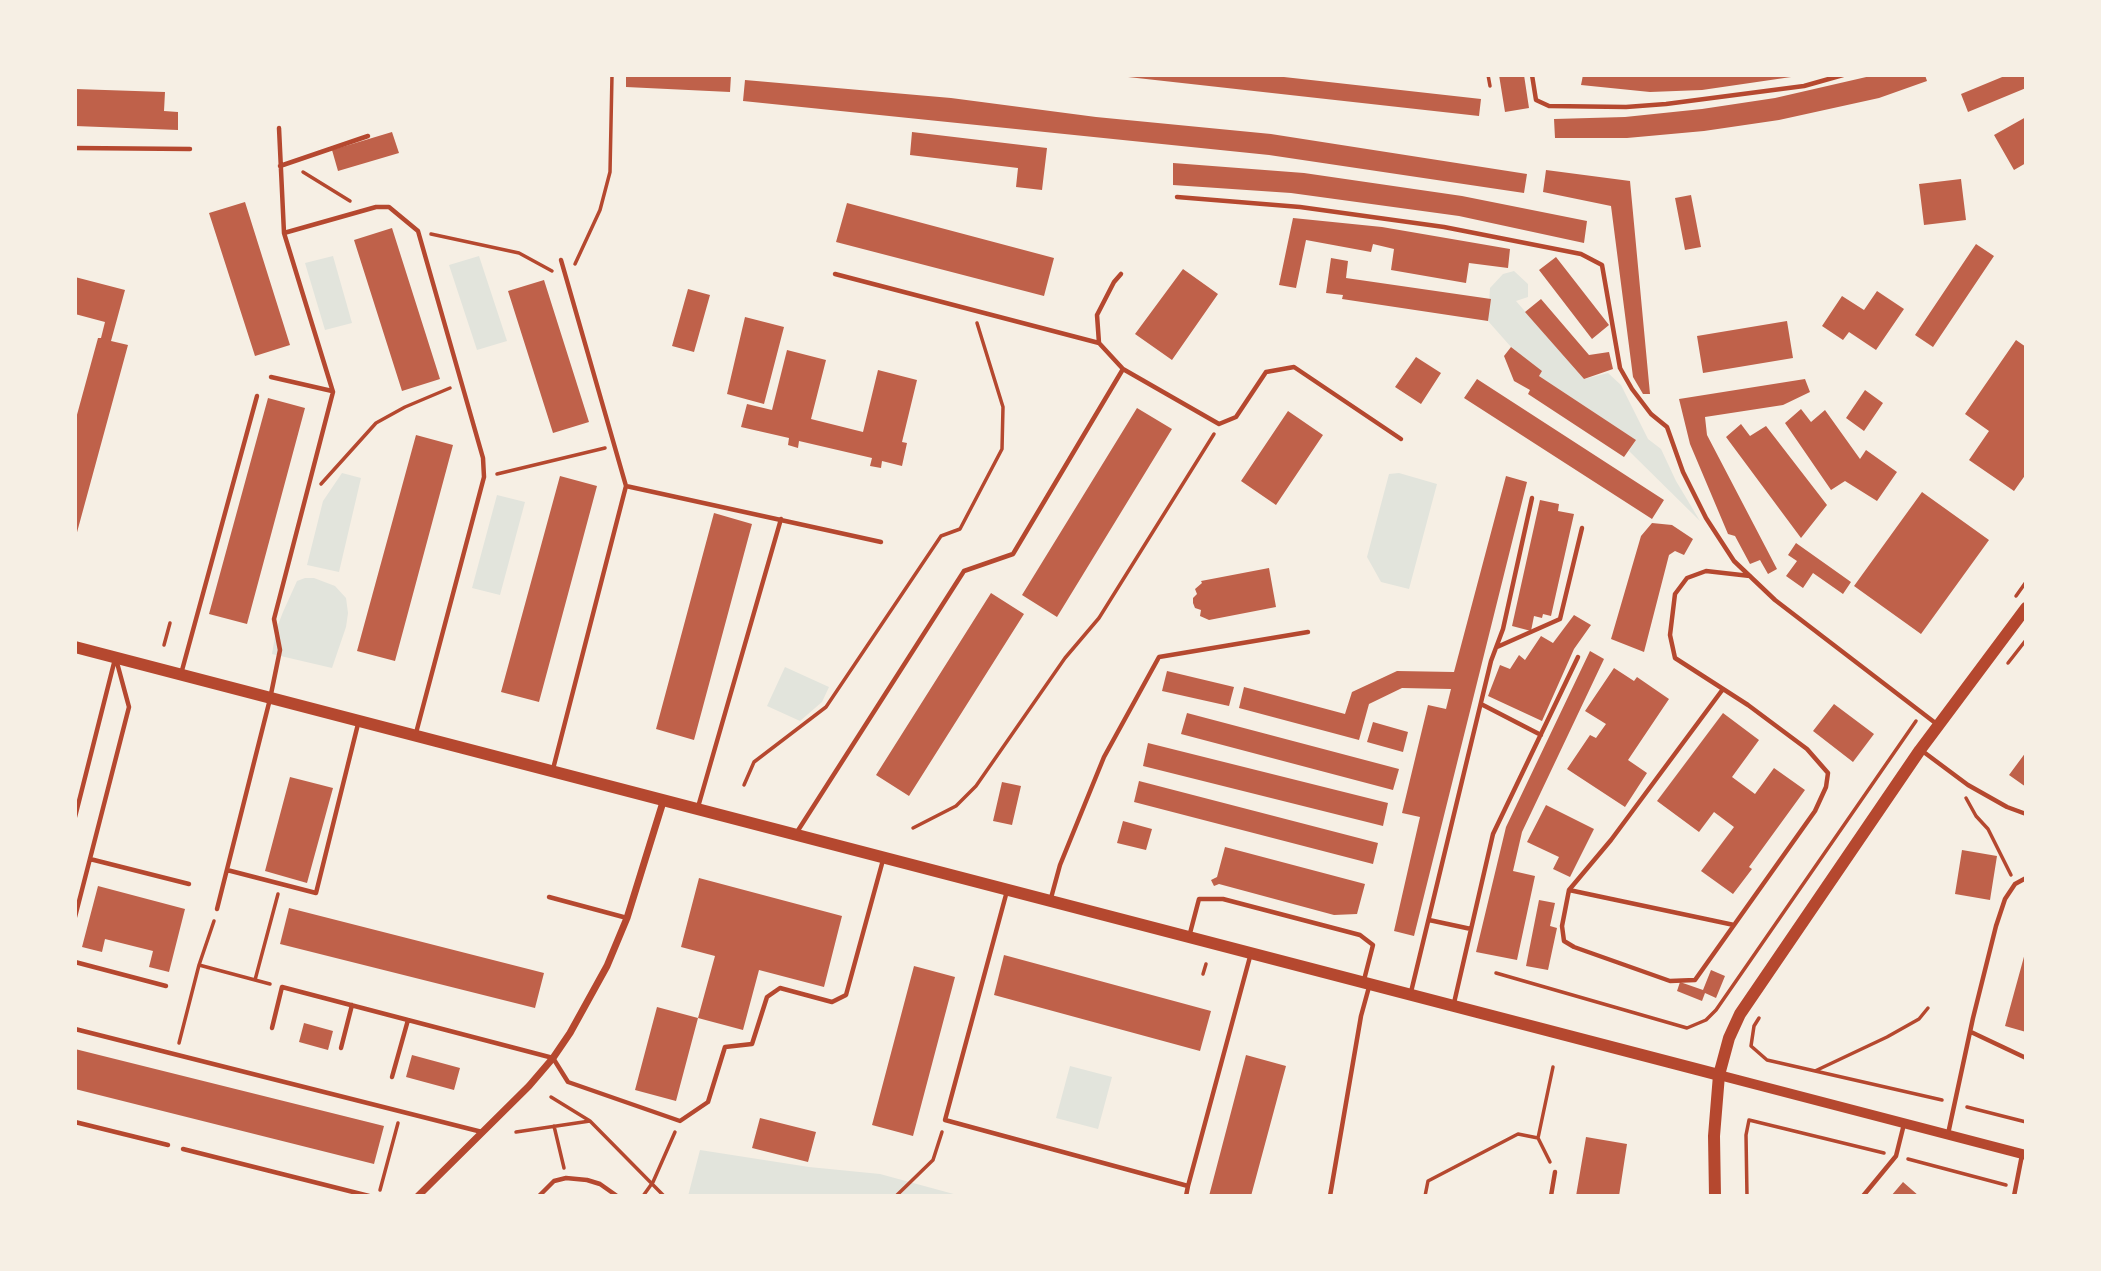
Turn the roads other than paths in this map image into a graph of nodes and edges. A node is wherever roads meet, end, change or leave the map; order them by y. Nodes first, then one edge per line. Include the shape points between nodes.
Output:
1 (1532, 75) edge
2 (1843, 75) edge
3 (279, 128) dead end
4 (368, 136) dead end
5 (75, 148) edge
6 (190, 149) dead end
7 (280, 166) junction
8 (1177, 197) dead end
9 (284, 233) junction
10 (561, 260) dead end
11 (835, 274) dead end
12 (1121, 274) dead end
13 (1099, 343) junction
14 (1123, 369) junction
15 (271, 377) dead end
16 (333, 392) junction
17 (257, 396) dead end
18 (1401, 439) dead end
19 (626, 486) junction
20 (1532, 498) dead end
21 (781, 519) junction
22 (1582, 528) dead end
23 (881, 542) dead end
24 (1750, 576) junction
25 (2026, 608) edge
26 (1308, 632) dead end
27 (75, 647) edge
28 (1496, 647) junction
29 (1578, 657) dead end
30 (116, 658) junction
31 (181, 675) junction
32 (1723, 689) junction
33 (270, 699) junction
34 (1481, 704) junction
35 (359, 722) junction
36 (1938, 726) junction
37 (1541, 735) junction
38 (415, 737) junction
39 (1920, 750) junction
40 (552, 773) junction
41 (663, 802) junction
42 (697, 811) junction
43 (2026, 814) edge
44 (75, 817) edge
45 (794, 836) junction
46 (90, 859) junction
47 (884, 859) junction
48 (227, 870) junction
49 (2026, 878) edge
50 (188, 884) dead end
51 (1569, 890) junction
52 (1007, 891) junction
53 (549, 897) dead end
54 (1049, 902) junction
55 (218, 909) road end
56 (75, 917) edge
57 (627, 918) junction
58 (1429, 920) junction
59 (1734, 925) junction
60 (1471, 929) junction
61 (1189, 937) junction
62 (1251, 953) junction
63 (75, 962) edge
64 (1366, 985) junction
65 (166, 986) dead end
66 (1410, 996) junction
67 (352, 1005) junction
68 (1453, 1007) junction
69 (408, 1020) junction
70 (272, 1028) dead end
71 (75, 1029) edge
72 (1971, 1032) junction
73 (341, 1048) dead end
74 (553, 1058) junction
75 (2026, 1058) edge
76 (1719, 1075) junction
77 (392, 1077) dead end
78 (75, 1122) edge
79 (1904, 1124) junction
80 (483, 1132) junction
81 (1948, 1135) junction
82 (168, 1145) dead end
83 (183, 1149) dead end
84 (2024, 1155) edge
85 (1555, 1172) road end
86 (1188, 1186) junction
87 (422, 1195) edge
88 (369, 1196) edge
89 (539, 1196) edge
90 (617, 1196) edge
91 (1186, 1196) edge
92 (1330, 1196) edge
93 (1551, 1196) edge
94 (1715, 1196) edge
95 (1863, 1196) edge
96 (2014, 1196) edge

1 - 2 lane via 1536,100 1549,106 1626,107 1804,86
3 - 7 lane
4 - 7 lane
5 - 6 lane
7 - 9 lane
8 - 24 lane via 1300,207 1444,227 1581,254 1602,265 1620,368 1650,414 1667,427 1706,518 1734,561
9 - 16 lane
9 - 38 lane via 389,206 418,231 483,457 484,477
10 - 19 lane
11 - 13 lane
12 - 13 lane via 1097,315
13 - 14 lane
14 - 18 lane via 1219,424 1236,417 1266,372 1294,367
14 - 45 lane via 1013,554 964,571
15 - 16 lane
16 - 33 lane via 274,620 280,650
17 - 31 lane
19 - 21 lane
19 - 40 lane
20 - 28 lane
21 - 23 lane
21 - 42 lane
22 - 28 lane via 1560,619
24 - 32 lane via 1706,571 1687,578 1675,594 1670,635 1675,659
24 - 36 lane
25 - 36 main road
26 - 54 lane via 1159,657 1104,757
27 - 30 main road
28 - 34 lane
29 - 37 lane
30 - 31 main road
30 - 44 lane
30 - 46 lane via 129,707
31 - 33 main road
32 - 51 lane
32 - 59 lane via 1807,749 1828,772 1815,811
33 - 35 main road
33 - 48 lane
34 - 37 lane
34 - 58 lane
35 - 38 main road
35 - 48 lane via 316,893
36 - 39 main road
37 - 60 lane via 1493,834
38 - 40 main road
39 - 43 lane via 1963,781
39 - 76 main road via 1740,1014
40 - 41 main road
41 - 42 main road
41 - 57 street
42 - 45 main road
45 - 47 main road
46 - 50 lane
46 - 56 lane
47 - 52 main road
47 - 74 lane via 846,995 832,1002 780,988 767,998 752,1044 725,1047 708,1102 680,1121 568,1082
48 - 55 lane
49 - 72 lane via 2015,884 2005,899
51 - 59 lane
51 - 59 lane via 1564,941 1670,981 1695,980
52 - 54 main road
52 - 86 lane via 945,1120
53 - 57 lane
54 - 61 main road
57 - 74 street via 594,991
58 - 60 lane
58 - 66 lane
60 - 68 lane
61 - 62 main road
61 - 64 lane via 1199,900 1223,899 1360,935 1373,945
62 - 64 main road
62 - 86 lane
63 - 65 lane
64 - 66 main road
64 - 92 lane
66 - 68 main road
67 - 69 lane
67 - 70 lane via 282,987
67 - 73 lane
68 - 76 main road
69 - 74 lane
69 - 77 lane
71 - 80 lane
72 - 75 lane
72 - 81 lane
74 - 80 street
76 - 79 street
76 - 94 main road
78 - 82 lane
79 - 81 street
79 - 95 lane via 1896,1156
80 - 87 street
81 - 84 street
83 - 88 lane
84 - 96 lane
85 - 93 lane
86 - 91 lane
89 - 90 lane via 554,1181 566,1178 600,1184

